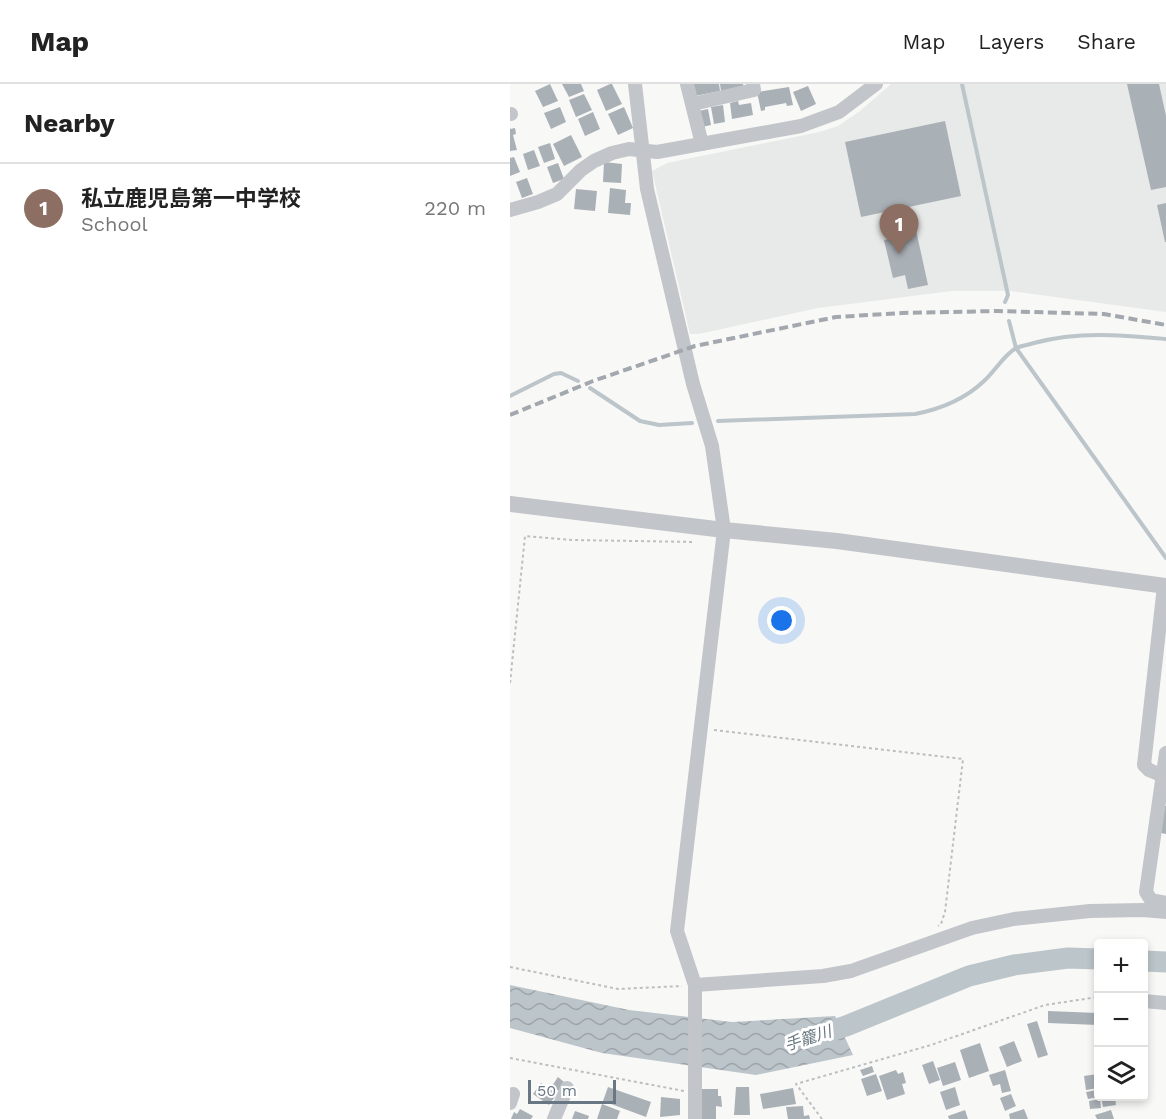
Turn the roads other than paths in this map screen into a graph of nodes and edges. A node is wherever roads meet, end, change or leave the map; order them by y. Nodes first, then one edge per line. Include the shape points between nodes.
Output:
1 (634, 84) edge
2 (687, 84) edge
3 (753, 84) edge
4 (876, 84) edge
5 (693, 104) junction
6 (702, 144) junction
7 (643, 151) junction
8 (510, 210) edge
9 (510, 504) edge
10 (723, 536) junction
11 (1165, 586) edge
12 (1166, 753) edge
13 (1164, 777) edge
14 (1166, 903) edge
15 (1166, 912) edge
16 (695, 988) junction
17 (1148, 1001) edge
18 (1166, 1003) edge
19 (567, 1088) dead end
20 (554, 1119) edge
21 (695, 1119) edge

1 - 7 street
2 - 5 street
3 - 5 street via 754,90
4 - 6 street via 822,120
5 - 6 street
6 - 7 street via 657,153
7 - 8 street via 629,148 601,158 581,170 557,194
7 - 10 street via 649,200 693,384 712,446
9 - 10 street
10 - 11 street via 837,541
10 - 16 street via 677,932
11 - 13 street via 1144,765
12 - 13 street
13 - 14 street via 1146,892 1150,900
15 - 16 street via 1090,911 1014,920 972,928 851,971
16 - 21 street
17 - 18 street
19 - 20 street

